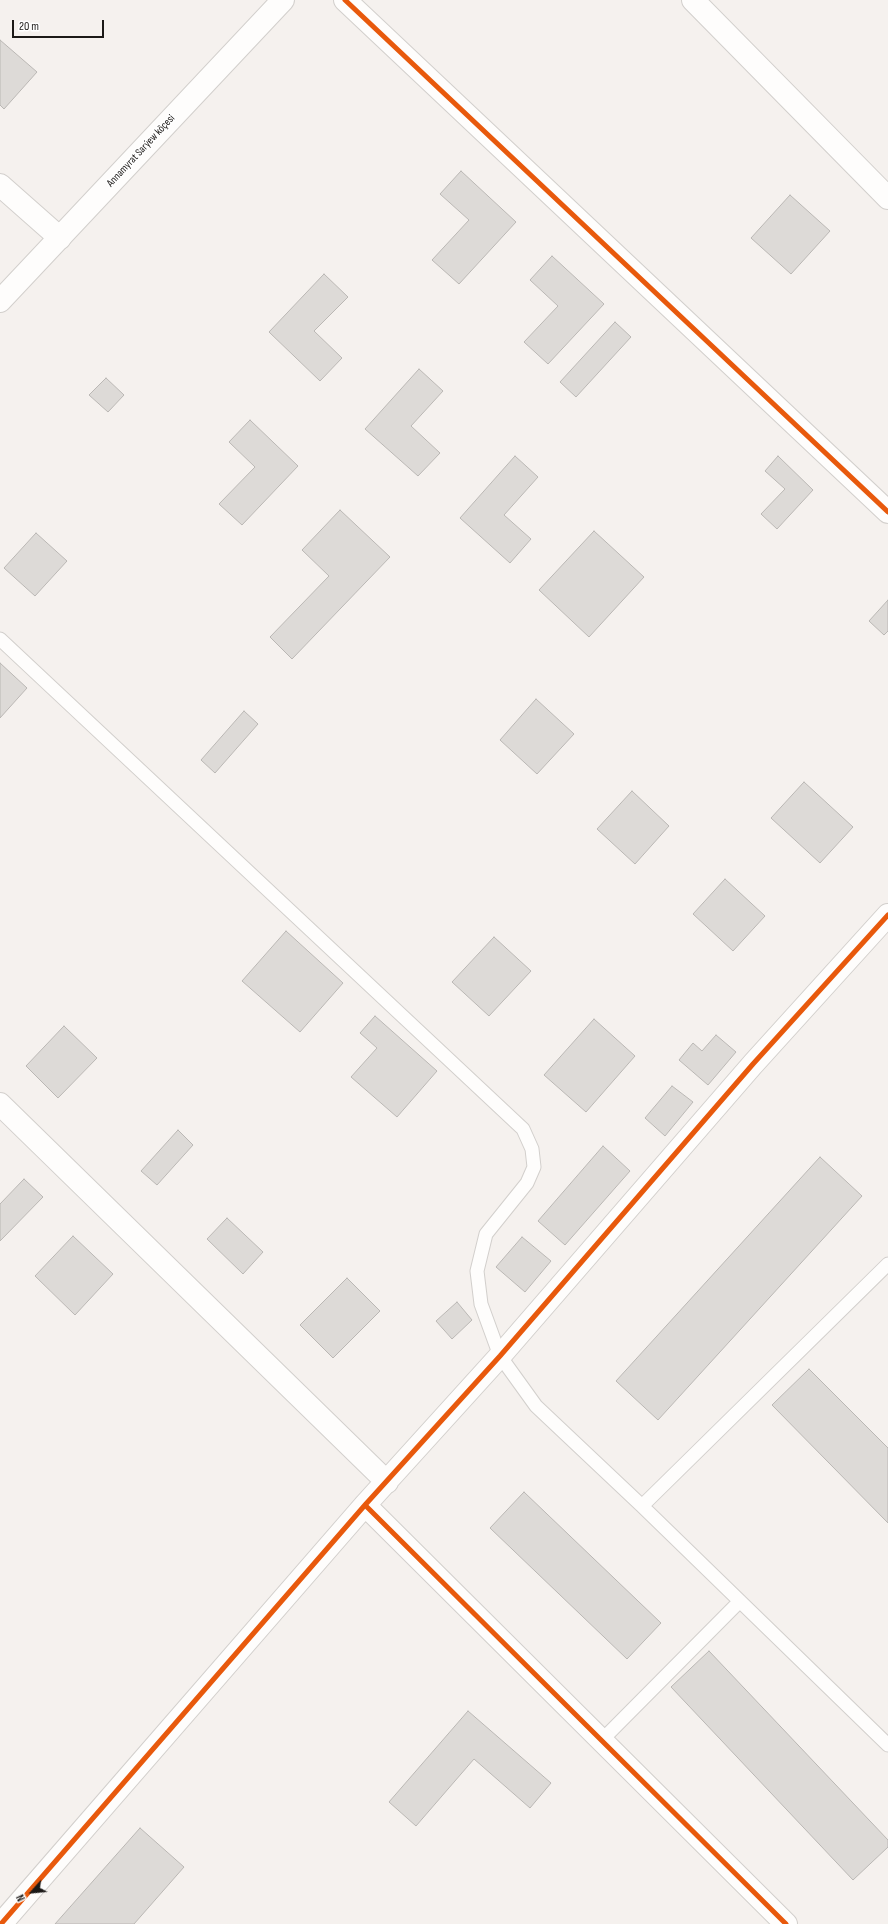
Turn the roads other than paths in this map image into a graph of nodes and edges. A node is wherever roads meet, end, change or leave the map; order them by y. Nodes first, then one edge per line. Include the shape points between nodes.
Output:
1 (283, 0) edge
2 (345, 0) edge
3 (693, 0) edge
4 (0, 185) edge
5 (888, 198) edge
6 (60, 238) junction
7 (0, 301) edge
8 (888, 512) edge
9 (0, 639) edge
10 (888, 915) edge
11 (0, 1104) edge
12 (888, 1264) edge
13 (500, 1356) junction
14 (387, 1482) junction
15 (366, 1505) junction
16 (642, 1506) junction
17 (740, 1601) junction
18 (602, 1740) junction
19 (888, 1745) edge
20 (1, 1924) edge
21 (786, 1924) edge

1 - 6 street, Annamyrat Sarýew köçesi
2 - 8 street
3 - 5 street
4 - 6 street
6 - 7 street, Annamyrat Sarýew köçesi
9 - 13 lane via 523,1129 532,1149 534,1167 527,1183 486,1234 477,1271 481,1304
10 - 13 street via 753,1064
11 - 14 street
12 - 16 lane
13 - 14 street
13 - 16 lane via 536,1406
14 - 15 street
15 - 18 street
15 - 20 street
16 - 17 lane
17 - 18 lane
17 - 19 lane
18 - 21 street

